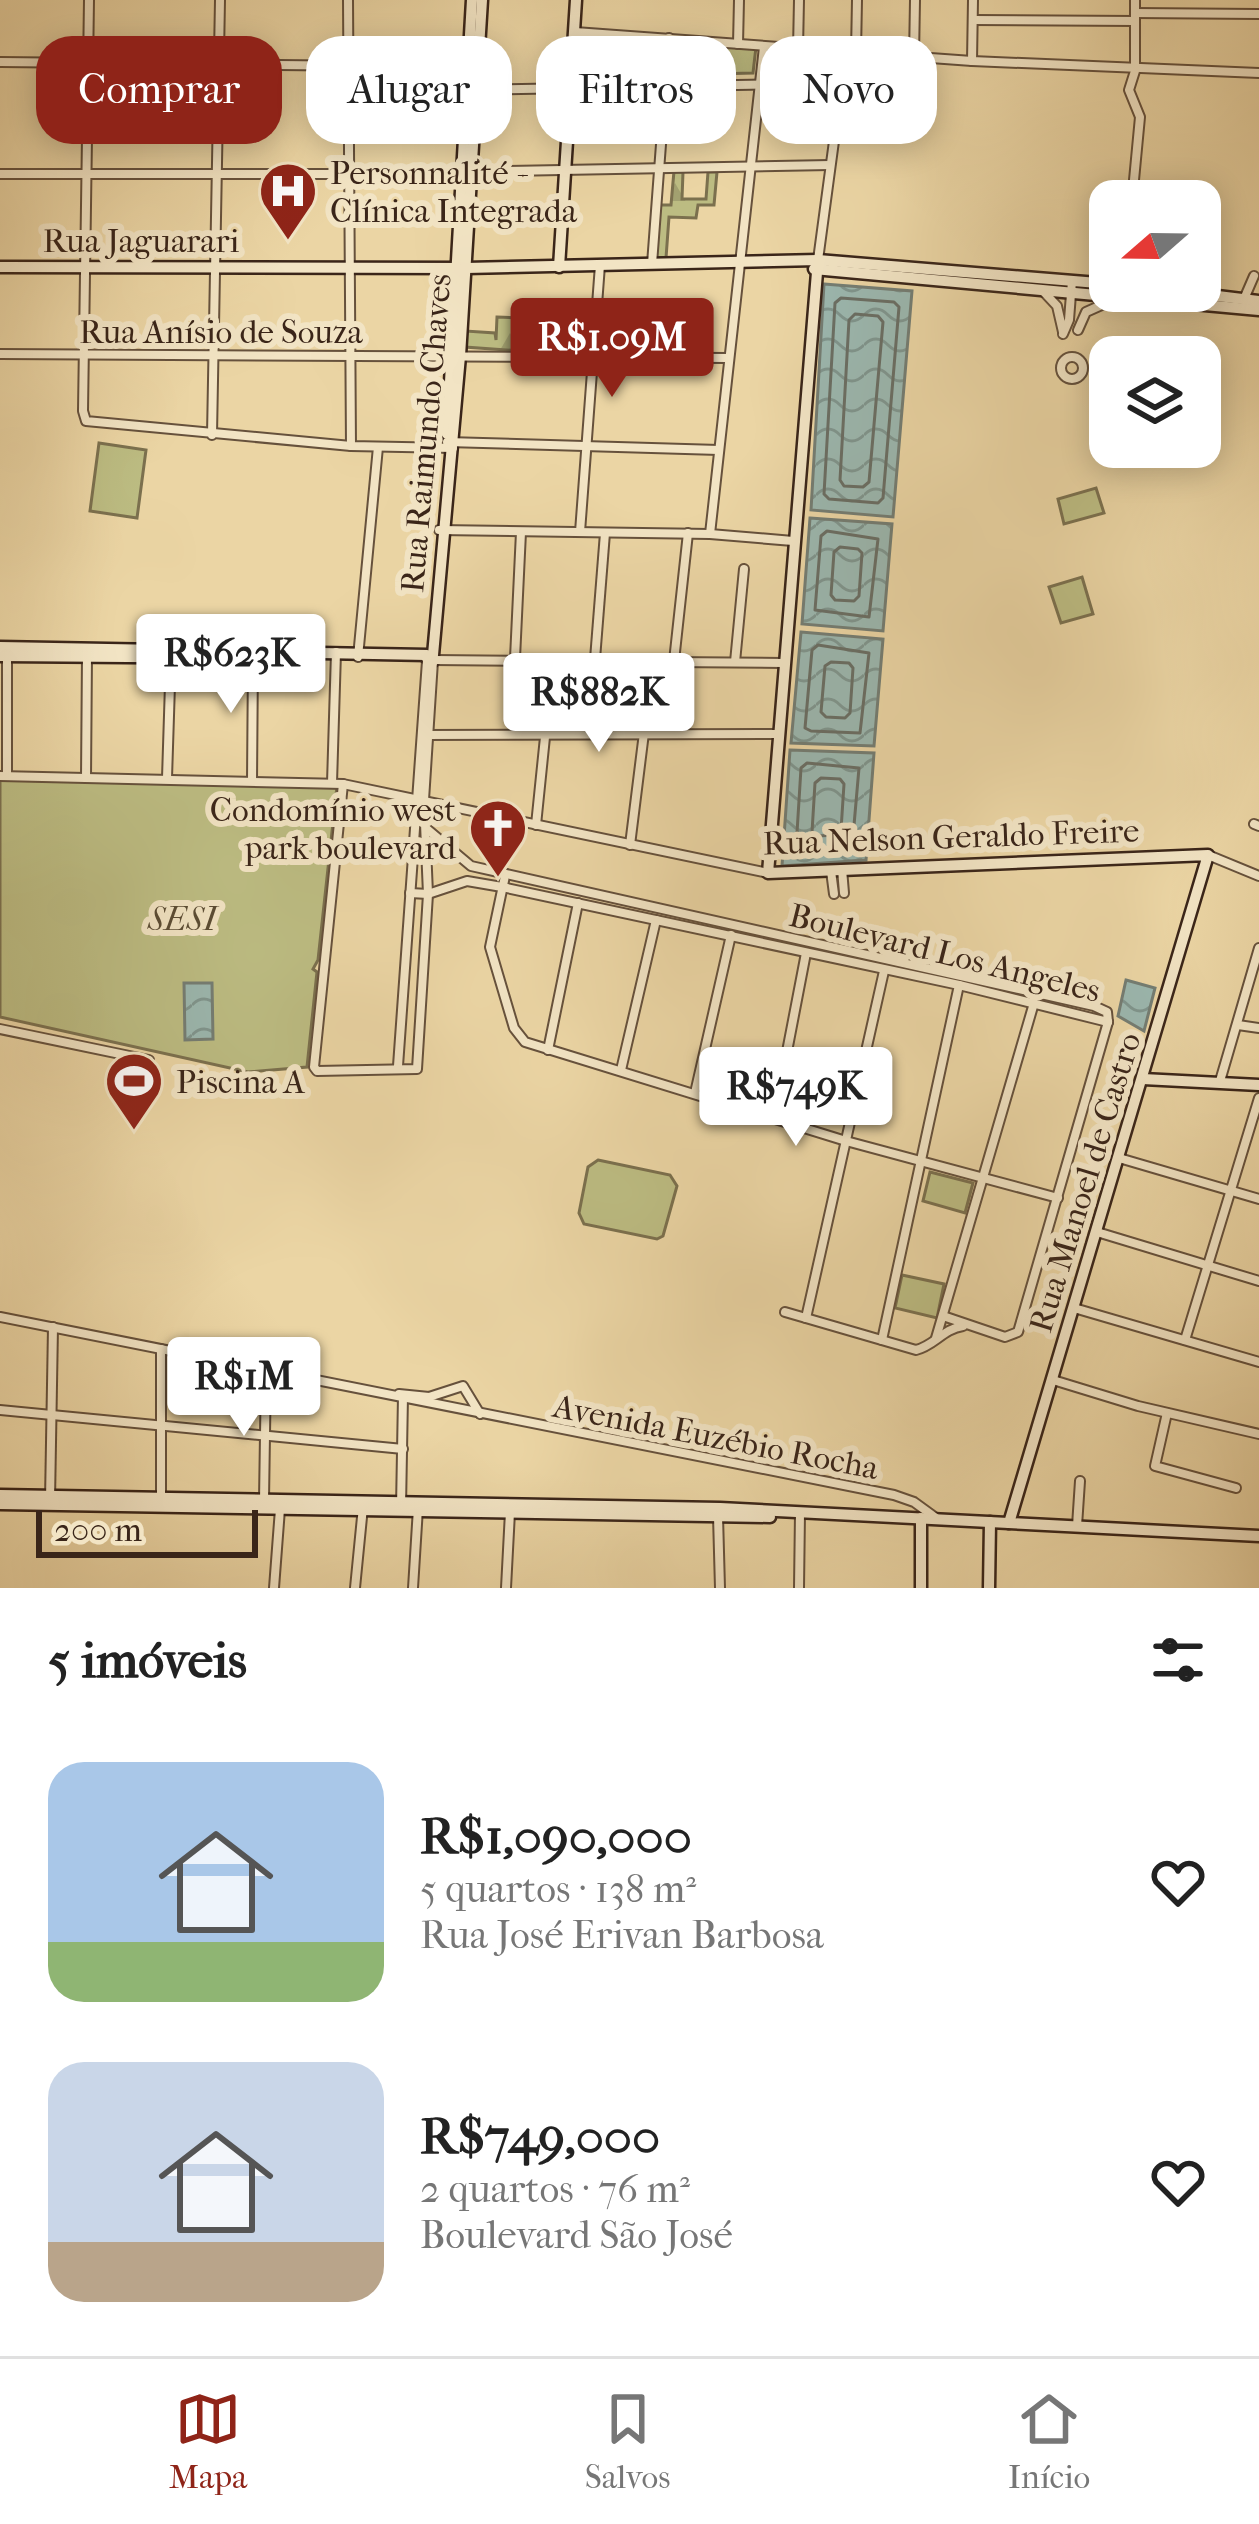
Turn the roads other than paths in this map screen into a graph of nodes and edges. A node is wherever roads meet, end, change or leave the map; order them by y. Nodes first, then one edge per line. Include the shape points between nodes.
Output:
1 (89, 0) edge
2 (220, 0) edge
3 (348, 0) edge
4 (472, 0) edge
5 (482, 0) edge
6 (576, 0) edge
7 (739, 0) edge
8 (799, 0) edge
9 (857, 0) edge
10 (915, 0) edge
11 (973, 0) edge
12 (1135, 0) edge
13 (1259, 14) edge
14 (1135, 17) junction
15 (973, 20) junction
16 (575, 32) junction
17 (87, 36) edge
18 (219, 36) edge
19 (348, 36) edge
20 (473, 36) edge
21 (477, 36) edge
22 (575, 36) edge
23 (637, 36) edge
24 (798, 36) edge
25 (853, 36) edge
26 (914, 36) edge
27 (738, 44) joint
28 (760, 46) edge
29 (937, 59) edge
30 (0, 62) edge
31 (36, 62) edge
32 (972, 62) junction
33 (1135, 71) junction
34 (1259, 73) edge
35 (760, 91) edge
36 (84, 144) edge
37 (217, 144) edge
38 (349, 144) edge
39 (469, 144) edge
40 (567, 144) edge
41 (659, 144) edge
42 (833, 144) edge
43 (751, 164) junction
44 (830, 165) junction
45 (657, 166) junction
46 (564, 168) junction
47 (217, 172) junction
48 (467, 172) junction
49 (0, 174) edge
50 (349, 174) junction
51 (83, 175) junction
52 (1134, 180) edge
53 (742, 262) junction
54 (652, 265) junction
55 (818, 265) junction
56 (601, 266) junction
57 (84, 267) junction
58 (215, 267) junction
59 (350, 267) junction
60 (559, 267) junction
61 (0, 268) edge
62 (461, 268) junction
63 (1257, 279) edge
64 (1089, 285) edge
65 (1071, 286) junction
66 (1089, 289) edge
67 (1042, 290) junction
68 (1221, 296) edge
69 (1244, 299) junction
70 (1259, 301) edge
71 (1221, 306) edge
72 (1259, 310) edge
73 (1089, 311) edge
74 (1078, 330) dead end
75 (0, 354) edge
76 (84, 354) junction
77 (214, 355) junction
78 (350, 356) junction
79 (456, 356) junction
80 (594, 357) junction
81 (729, 358) junction
82 (212, 435) junction
83 (450, 445) junction
84 (351, 446) junction
85 (585, 446) junction
86 (378, 447) junction
87 (719, 450) junction
88 (442, 530) junction
89 (521, 532) junction
90 (580, 532) junction
91 (605, 533) junction
92 (688, 533) junction
93 (710, 534) junction
94 (793, 541) junction
95 (744, 568) dead end
96 (3, 652) edge
97 (87, 652) junction
98 (171, 653) junction
99 (254, 654) junction
100 (336, 655) junction
101 (358, 655) junction
102 (430, 658) junction
103 (515, 658) junction
104 (553, 658) junction
105 (596, 658) junction
106 (674, 661) junction
107 (735, 662) junction
108 (783, 663) junction
109 (644, 733) junction
110 (547, 734) junction
111 (778, 734) junction
112 (424, 735) junction
113 (3, 776) edge
114 (86, 778) junction
115 (167, 778) junction
116 (252, 781) junction
117 (338, 783) junction
118 (420, 799) junction
119 (536, 825) junction
120 (428, 830) junction
121 (630, 845) junction
122 (1208, 855) junction
123 (471, 866) junction
124 (836, 869) junction
125 (768, 873) junction
126 (505, 875) junction
127 (1259, 876) edge
128 (467, 881) junction
129 (502, 887) junction
130 (410, 893) junction
131 (839, 894) dead end
132 (428, 895) junction
133 (578, 903) junction
134 (656, 919) junction
135 (680, 920) junction
136 (708, 926) junction
137 (731, 935) junction
138 (1259, 948) edge
139 (806, 952) junction
140 (830, 952) junction
141 (860, 960) junction
142 (424, 966) junction
143 (404, 967) junction
144 (884, 971) junction
145 (959, 986) junction
146 (1034, 1003) junction
147 (1081, 1009) junction
148 (1238, 1025) junction
149 (1259, 1028) edge
150 (0, 1029) edge
151 (399, 1030) junction
152 (421, 1031) junction
153 (548, 1050) junction
154 (148, 1060) dead end
155 (398, 1066) junction
156 (621, 1070) junction
157 (1143, 1079) junction
158 (1220, 1082) junction
159 (1259, 1085) edge
160 (695, 1093) junction
161 (1259, 1098) edge
162 (774, 1119) junction
163 (846, 1142) junction
164 (1119, 1158) junction
165 (921, 1161) junction
166 (984, 1176) junction
167 (1230, 1191) junction
168 (1058, 1198) junction
169 (1259, 1199) edge
170 (1097, 1232) junction
171 (1210, 1267) junction
172 (1259, 1281) edge
173 (1074, 1308) junction
174 (785, 1312) dead end
175 (943, 1316) junction
176 (0, 1317) edge
177 (806, 1318) junction
178 (970, 1325) junction
179 (53, 1327) junction
180 (936, 1338) junction
181 (882, 1340) junction
182 (1185, 1340) junction
183 (161, 1349) junction
184 (1259, 1362) edge
185 (266, 1369) junction
186 (1053, 1380) junction
187 (403, 1397) junction
188 (468, 1398) junction
189 (447, 1406) junction
190 (0, 1410) edge
191 (1167, 1413) junction
192 (52, 1414) junction
193 (481, 1415) junction
194 (159, 1425) junction
195 (266, 1434) junction
196 (1259, 1434) edge
197 (403, 1449) junction
198 (1080, 1481) dead end
199 (1236, 1488) dead end
200 (0, 1499) edge
201 (50, 1499) junction
202 (161, 1502) junction
203 (264, 1503) junction
204 (363, 1504) junction
205 (401, 1504) junction
206 (418, 1504) junction
207 (510, 1506) junction
208 (280, 1508) junction
209 (601, 1508) junction
210 (800, 1515) junction
211 (718, 1516) junction
212 (921, 1518) junction
213 (937, 1519) junction
214 (990, 1522) junction
215 (1010, 1523) junction
216 (1077, 1526) junction
217 (1259, 1536) edge
218 (274, 1588) edge
219 (355, 1588) edge
220 (412, 1588) edge
221 (506, 1588) edge
222 (720, 1588) edge
223 (799, 1588) edge
224 (921, 1588) edge
225 (989, 1588) edge

1 - 17 street
2 - 18 street
3 - 19 street
4 - 20 main road, Rua Raimundo Chaves
5 - 21 main road, Rua Raimundo Chaves
6 - 16 main road
7 - 27 street
8 - 24 street
9 - 25 street
10 - 26 street
11 - 15 street
12 - 14 street
13 - 14 street
14 - 15 street
14 - 33 street
15 - 32 street
16 - 22 main road
16 - 23 street
27 - 28 street
29 - 32 street
30 - 31 street
32 - 33 street
33 - 34 street
33 - 52 street
35 - 43 street
36 - 51 street
37 - 47 street
38 - 50 street
39 - 48 main road, Rua Raimundo Chaves
40 - 46 main road
41 - 45 street
42 - 44 street
43 - 44 street
43 - 45 street
43 - 53 street
44 - 55 street
45 - 46 street
45 - 54 street
46 - 48 street
46 - 60 main road
47 - 50 street
47 - 51 street
47 - 58 street
48 - 50 street
48 - 62 main road, Rua Raimundo Chaves
49 - 51 street
50 - 59 street
51 - 57 street
53 - 54 main road, Rua Jaguarari
53 - 55 main road, Rua Jaguarari
53 - 81 street
54 - 56 main road, Rua Jaguarari
55 - 65 main road, Rua Jaguarari
55 - 67 main road, Rua Jaguarari
55 - 94 main road
56 - 60 main road, Rua Jaguarari
56 - 80 street
57 - 58 main road, Rua Jaguarari
57 - 61 main road, Rua Jaguarari
57 - 76 street
58 - 59 main road, Rua Jaguarari
58 - 77 street
59 - 62 main road, Rua Jaguarari
59 - 78 street
60 - 62 main road, Rua Jaguarari
62 - 79 main road, Rua Raimundo Chaves
63 - 69 street
64 - 65 main road, Rua Jaguarari
65 - 66 main road, Rua Jaguarari
65 - 67 main road, Rua Jaguarari
65 - 67 street via 1063,334 1058,306
68 - 69 main road
69 - 70 main road
71 - 72 main road, Rua Jaguarari
73 - 74 street
75 - 76 street, Rua Anísio de Souza
76 - 77 street, Rua Anísio de Souza
76 - 82 street via 90,424
77 - 78 street, Rua Anísio de Souza
77 - 82 street
78 - 79 street, Rua Anísio de Souza
78 - 84 street
79 - 80 street, Rua Anísio de Souza
79 - 83 main road, Rua Raimundo Chaves
80 - 81 street, Rua Anísio de Souza
80 - 85 street
81 - 87 street
82 - 84 street
83 - 85 street
83 - 86 street
83 - 88 main road, Rua Raimundo Chaves
84 - 86 street
85 - 87 street
85 - 90 street
86 - 101 street
87 - 93 street
88 - 89 street
88 - 102 main road, Rua Raimundo Chaves
89 - 90 street
89 - 103 street
90 - 91 street
91 - 92 street
91 - 105 street
92 - 93 street
92 - 106 street
93 - 94 street
94 - 108 main road
95 - 107 street
96 - 97 main road
96 - 113 street
97 - 98 main road
97 - 114 street
98 - 99 main road
98 - 115 street
99 - 100 main road
99 - 116 street
100 - 101 main road
100 - 117 street
101 - 102 main road
102 - 103 street
102 - 112 street, Rua Raimundo Chaves
103 - 104 street
104 - 105 street
104 - 110 street
105 - 106 street
106 - 107 street
107 - 108 street
108 - 111 main road
109 - 110 street
109 - 111 street
109 - 121 street
110 - 112 street
110 - 119 street
111 - 125 main road
112 - 118 street, Rua Raimundo Chaves
113 - 114 street, Rua Nelson Geraldo Freire
114 - 115 street, Rua Nelson Geraldo Freire
115 - 116 street, Rua Nelson Geraldo Freire
116 - 117 street, Rua Nelson Geraldo Freire
117 - 118 street, Rua Nelson Geraldo Freire
117 - 155 street via 314,1067
118 - 119 street, Rua Nelson Geraldo Freire
118 - 120 street, Rua Raimundo Chaves
118 - 130 street, Rua Raimundo Chaves
119 - 121 street, Rua Nelson Geraldo Freire
120 - 123 street, Boulevard Los Angeles
120 - 132 street, Rua Raimundo Chaves
121 - 125 street, Rua Nelson Geraldo Freire
122 - 124 main road, Rua Nelson Geraldo Freire
122 - 127 street, Rua Nelson Geraldo Freire
122 - 157 main road, Rua Manoel de Castro
123 - 126 street, Boulevard Los Angeles
123 - 128 street
124 - 125 main road, Rua Nelson Geraldo Freire
124 - 131 street
126 - 129 street
126 - 135 street, Boulevard Los Angeles
128 - 129 street, Boulevard Los Angeles
128 - 132 street, Boulevard Los Angeles
129 - 133 street, Boulevard Los Angeles
129 - 153 street via 494,965 518,1035
130 - 132 street, Boulevard Los Angeles
130 - 143 street, Rua Raimundo Chaves
132 - 142 street, Rua Raimundo Chaves
133 - 134 street, Boulevard Los Angeles
133 - 153 street
134 - 135 street, Boulevard Los Angeles
134 - 156 street
135 - 136 street, Boulevard Los Angeles
136 - 137 street, Boulevard Los Angeles
136 - 140 street, Boulevard Los Angeles
137 - 139 street, Boulevard Los Angeles
137 - 160 street
138 - 148 street
139 - 140 street, Boulevard Los Angeles
139 - 162 street
140 - 141 street, Boulevard Los Angeles
141 - 144 street, Boulevard Los Angeles
141 - 147 street, Boulevard Los Angeles
142 - 143 street
142 - 152 street, Rua Raimundo Chaves
143 - 151 street, Rua Raimundo Chaves
144 - 145 street, Boulevard Los Angeles
144 - 163 street
145 - 146 street, Boulevard Los Angeles
145 - 165 street
146 - 147 street, Boulevard Los Angeles
146 - 166 street
147 - 168 street, Boulevard Los Angeles via 1104,1010 1108,1022
148 - 149 street
148 - 158 street
150 - 154 street
151 - 152 street
151 - 155 street, Rua Raimundo Chaves
152 - 155 street, Rua Raimundo Chaves via 418,1068
153 - 156 street
156 - 160 street
157 - 158 main road
157 - 164 main road, Rua Manoel de Castro
158 - 159 main road
160 - 162 street
161 - 167 street
162 - 163 street
163 - 165 street
163 - 177 street
164 - 167 street
164 - 170 main road, Rua Manoel de Castro
165 - 166 street
165 - 181 street
166 - 168 street
166 - 175 street
167 - 169 street
167 - 171 street
168 - 178 street via 1018,1332 1009,1337
170 - 171 street
170 - 173 main road, Rua Manoel de Castro
171 - 172 street
171 - 182 street
173 - 182 street
173 - 186 main road, Rua Manoel de Castro
174 - 177 street
175 - 178 street
175 - 180 street
176 - 179 street, Avenida Euzébio Rocha
177 - 181 street
178 - 180 street
179 - 183 street, Avenida Euzébio Rocha
179 - 192 street
180 - 181 street via 916,1350
182 - 184 street
183 - 185 street, Avenida Euzébio Rocha
183 - 194 street
185 - 187 street, Avenida Euzébio Rocha
185 - 195 street
186 - 191 street
186 - 215 main road, Rua Manoel de Castro
187 - 188 street, Avenida Euzébio Rocha via 463,1386
187 - 189 street, Avenida Euzébio Rocha
187 - 197 street
188 - 189 street
188 - 193 street, Avenida Euzébio Rocha
189 - 193 street, Avenida Euzébio Rocha
190 - 192 street
191 - 196 street
191 - 199 street via 1157,1468
192 - 194 street
192 - 201 street
193 - 213 street, Avenida Euzébio Rocha via 906,1498
194 - 195 street
194 - 202 street
195 - 197 street
195 - 203 street
197 - 205 street
198 - 216 street
200 - 201 main road
201 - 202 main road
202 - 203 main road
203 - 204 main road
203 - 208 main road
204 - 205 main road
204 - 208 main road
204 - 219 street
205 - 206 main road
206 - 207 main road
206 - 220 street
207 - 209 main road
207 - 221 street
208 - 218 street
209 - 210 main road
209 - 211 main road
210 - 211 main road
210 - 212 main road
210 - 223 street
211 - 222 street
212 - 213 main road
212 - 224 main road
213 - 214 main road
214 - 215 main road
214 - 225 main road
215 - 216 main road
216 - 217 main road

